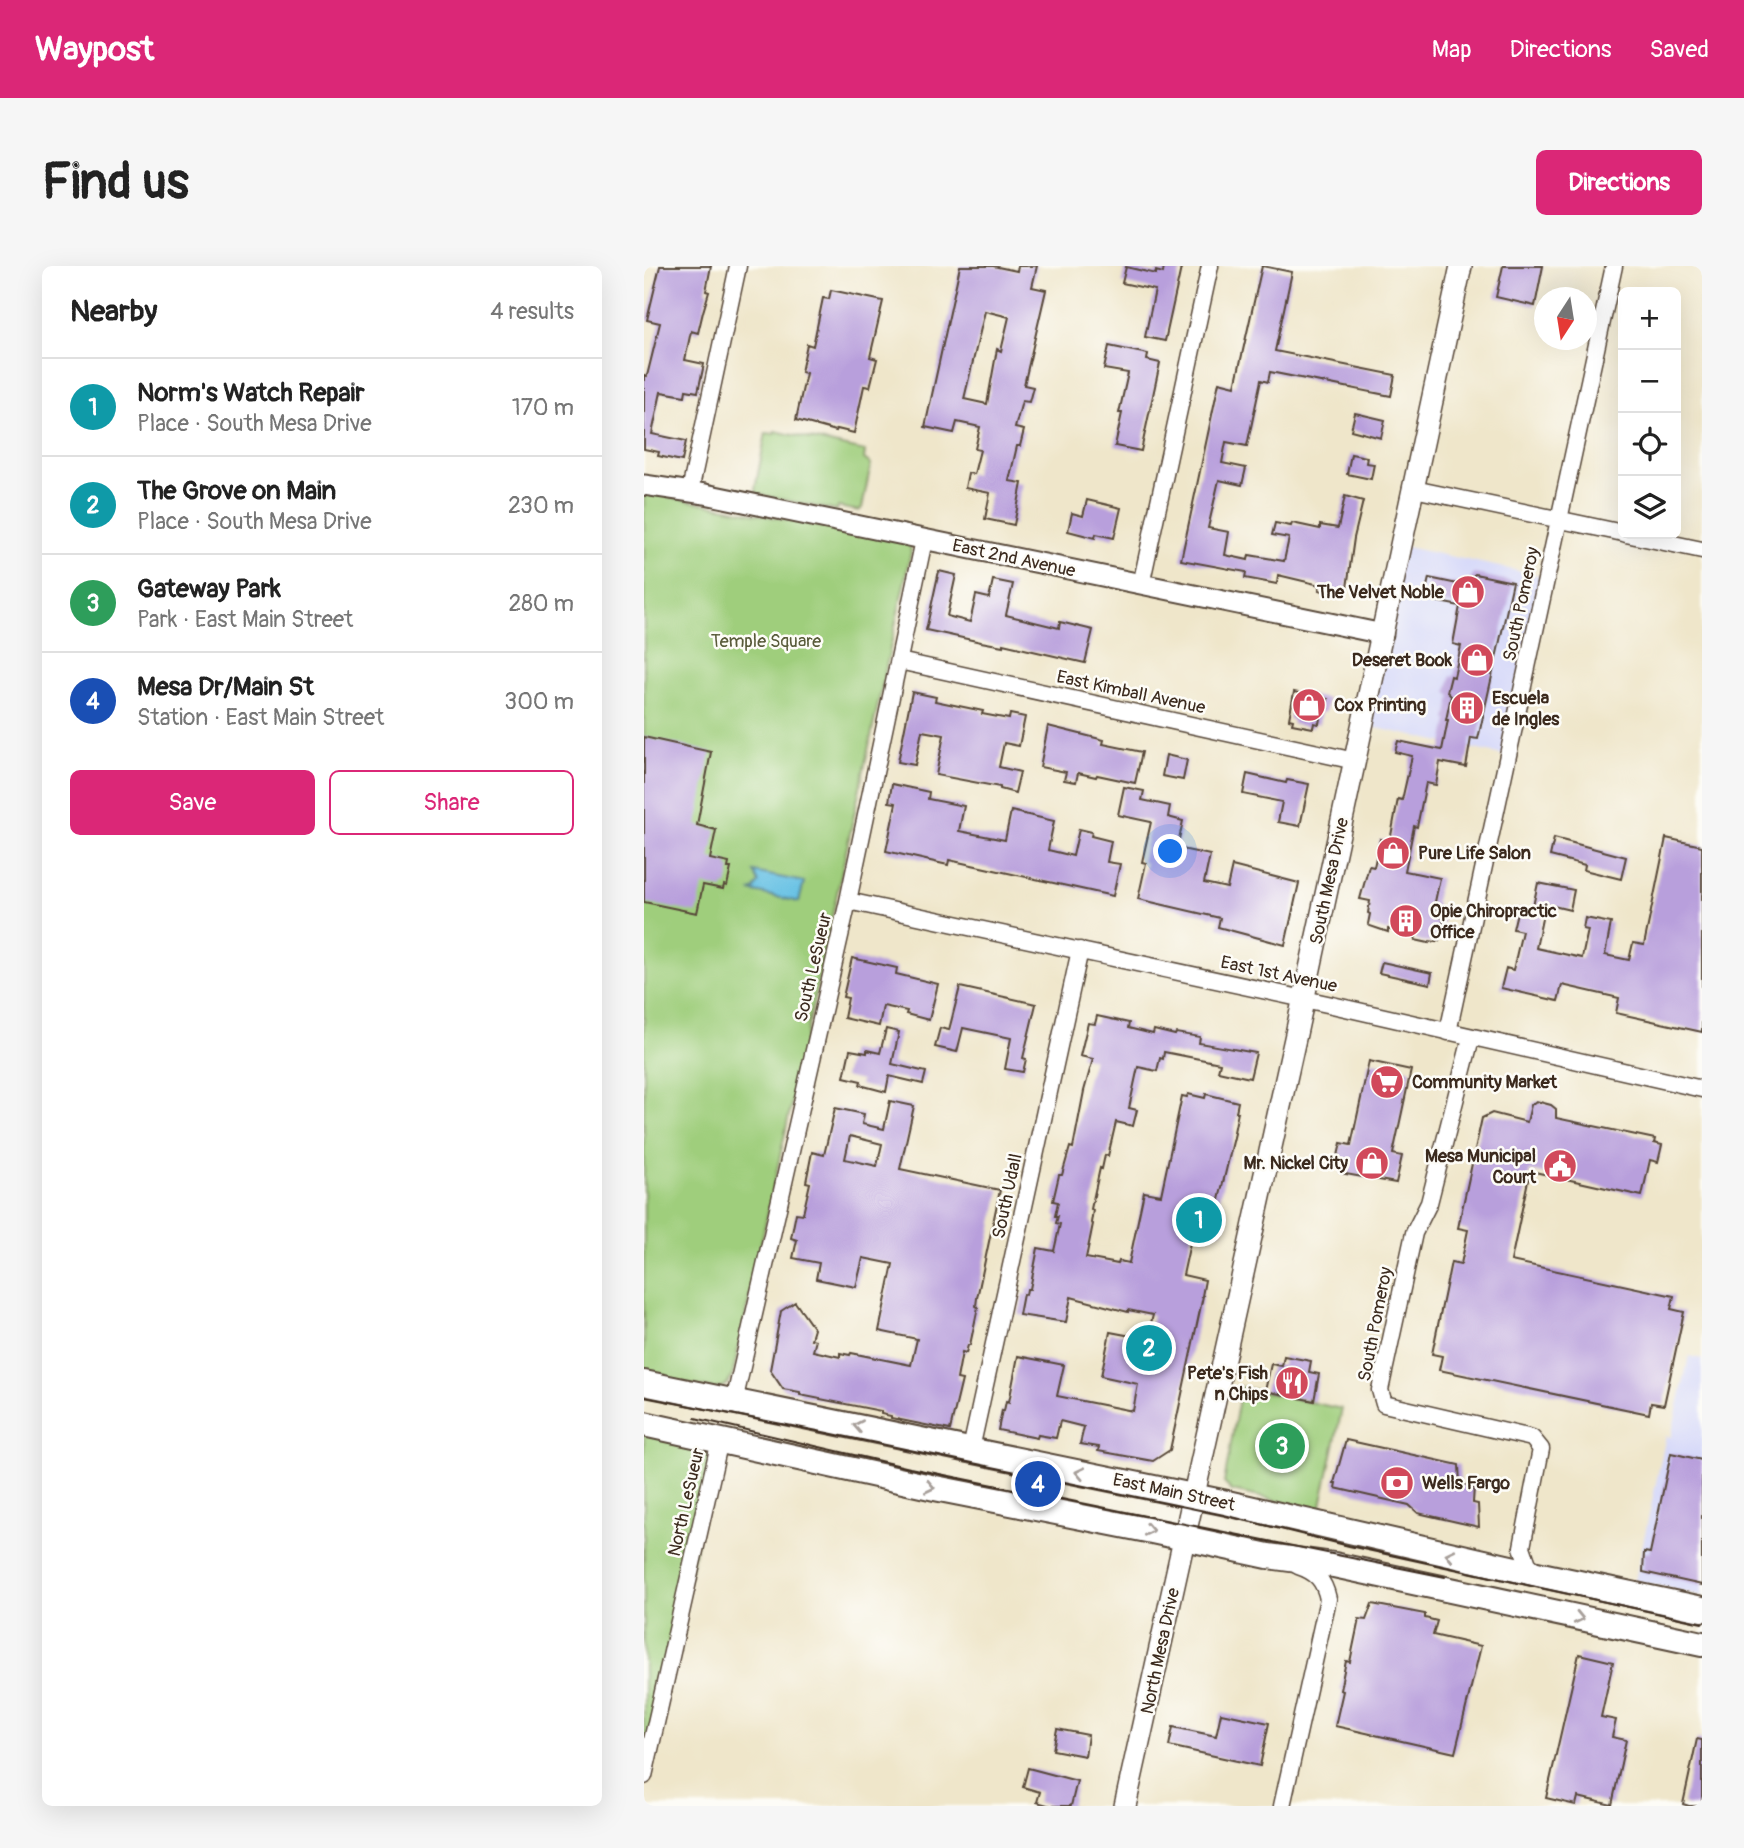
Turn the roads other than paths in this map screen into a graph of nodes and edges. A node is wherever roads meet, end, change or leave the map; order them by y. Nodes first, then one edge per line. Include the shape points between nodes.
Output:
1 (738, 266) edge
2 (1210, 266) edge
3 (1461, 266) edge
4 (1614, 266) edge
5 (644, 485) edge
6 (1414, 489) junction
7 (690, 491) junction
8 (1559, 519) junction
9 (1618, 532) edge
10 (1652, 539) edge
11 (925, 540) junction
12 (1702, 550) edge
13 (1141, 585) junction
14 (1383, 634) junction
15 (899, 660) junction
16 (1355, 761) junction
17 (848, 901) junction
18 (1080, 950) junction
19 (1303, 999) junction
20 (1448, 1031) junction
21 (1471, 1038) junction
22 (1702, 1089) edge
23 (644, 1383) edge
24 (734, 1402) junction
25 (644, 1424) edge
26 (720, 1440) junction
27 (971, 1449) junction
28 (1195, 1497) junction
29 (1185, 1539) junction
30 (1522, 1547) junction
31 (1268, 1556) junction
32 (1490, 1564) junction
33 (1363, 1572) junction
34 (1541, 1575) junction
35 (1328, 1599) junction
36 (1702, 1609) edge
37 (1702, 1644) edge
38 (644, 1776) edge
39 (1125, 1806) edge
40 (1282, 1806) edge

1 - 7 street
2 - 13 street
3 - 6 main road, South Mesa Drive
4 - 8 street, South Pomeroy
5 - 7 street, East 2nd Avenue
6 - 8 street
6 - 14 main road, South Mesa Drive
7 - 11 street, East 2nd Avenue
8 - 9 street
8 - 20 street, South Pomeroy
10 - 12 street
11 - 13 street, East 2nd Avenue
11 - 15 street, South LeSueur
13 - 14 street, East 2nd Avenue
14 - 16 main road, South Mesa Drive
15 - 16 street, East Kimball Avenue
15 - 17 street, South LeSueur
16 - 19 main road, South Mesa Drive
17 - 18 street, East 1st Avenue
17 - 24 street, South LeSueur
18 - 19 street, East 1st Avenue
18 - 27 street, South Udall
19 - 20 street, East 1st Avenue
19 - 28 main road, South Mesa Drive
20 - 21 street, East 1st Avenue
21 - 22 street, East 1st Avenue
21 - 30 street, South Pomeroy via 1429,1203 1414,1233 1380,1390 1384,1404 1532,1438 1541,1449
23 - 24 main road, East Main Street
27 -> 24 main road, East Main Street
25 - 26 main road
26 -> 29 main road
26 - 38 street, North LeSueur
28 -> 27 main road, East Main Street
28 - 29 main road, North Mesa Drive
32 -> 28 main road, East Main Street
29 - 31 main road
29 - 39 main road, North Mesa Drive
30 - 32 street via 1509,1560
30 - 34 street via 1528,1564
31 - 33 main road
31 - 35 street via 1312,1571 1324,1583
32 - 34 main road, East Main Street
33 - 35 street via 1343,1577
33 -> 37 main road
34 - 36 main road, East Main Street
35 - 40 street

